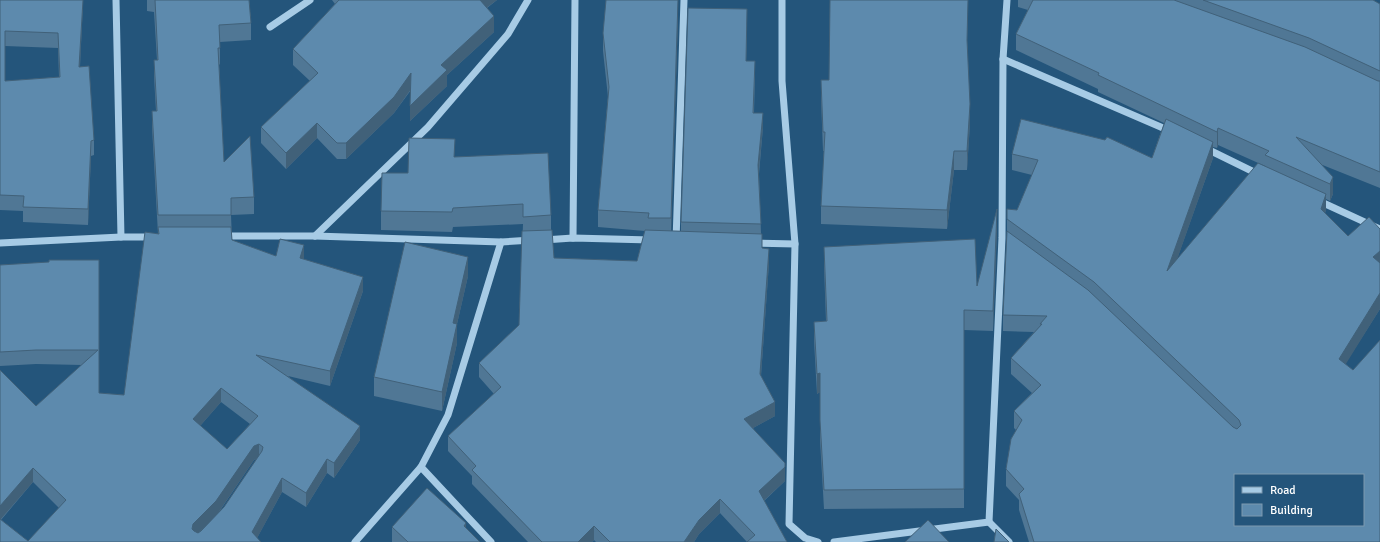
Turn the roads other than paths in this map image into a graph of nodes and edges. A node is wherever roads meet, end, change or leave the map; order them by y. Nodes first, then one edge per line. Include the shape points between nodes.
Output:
1 (116, 0) edge
2 (310, 0) edge
3 (528, 0) edge
4 (576, 0) edge
5 (684, 0) edge
6 (782, 0) edge
7 (1007, 0) edge
8 (270, 27) dead end
9 (1003, 59) junction
10 (1175, 134) edge
11 (1197, 144) edge
12 (1269, 178) edge
13 (1312, 198) edge
14 (1380, 229) edge
15 (214, 236) edge
16 (315, 236) junction
17 (121, 237) junction
18 (160, 237) edge
19 (573, 238) junction
20 (1002, 238) junction
21 (660, 240) edge
22 (668, 241) edge
23 (676, 241) junction
24 (684, 241) edge
25 (501, 242) junction
26 (0, 243) edge
27 (747, 243) edge
28 (1008, 243) edge
29 (795, 244) junction
30 (421, 467) junction
31 (989, 522) junction
32 (355, 542) edge
33 (491, 542) edge
34 (818, 542) edge
35 (834, 542) edge
36 (1009, 542) edge

1 - 17 street
2 - 8 street
3 - 16 street via 508,34 428,127
4 - 19 street
5 - 23 street
6 - 29 street via 782,81
7 - 9 street
9 - 10 street
9 - 20 street
11 - 12 street
13 - 14 street
15 - 16 street
16 - 25 street
17 - 18 street
17 - 26 street
19 - 21 street
19 - 25 street
20 - 28 street
20 - 31 street
22 - 23 street
23 - 24 street
25 - 30 street via 448,415
27 - 29 street
29 - 34 street via 789,524 805,538
30 - 32 street
30 - 33 street
31 - 35 street
31 - 36 street

